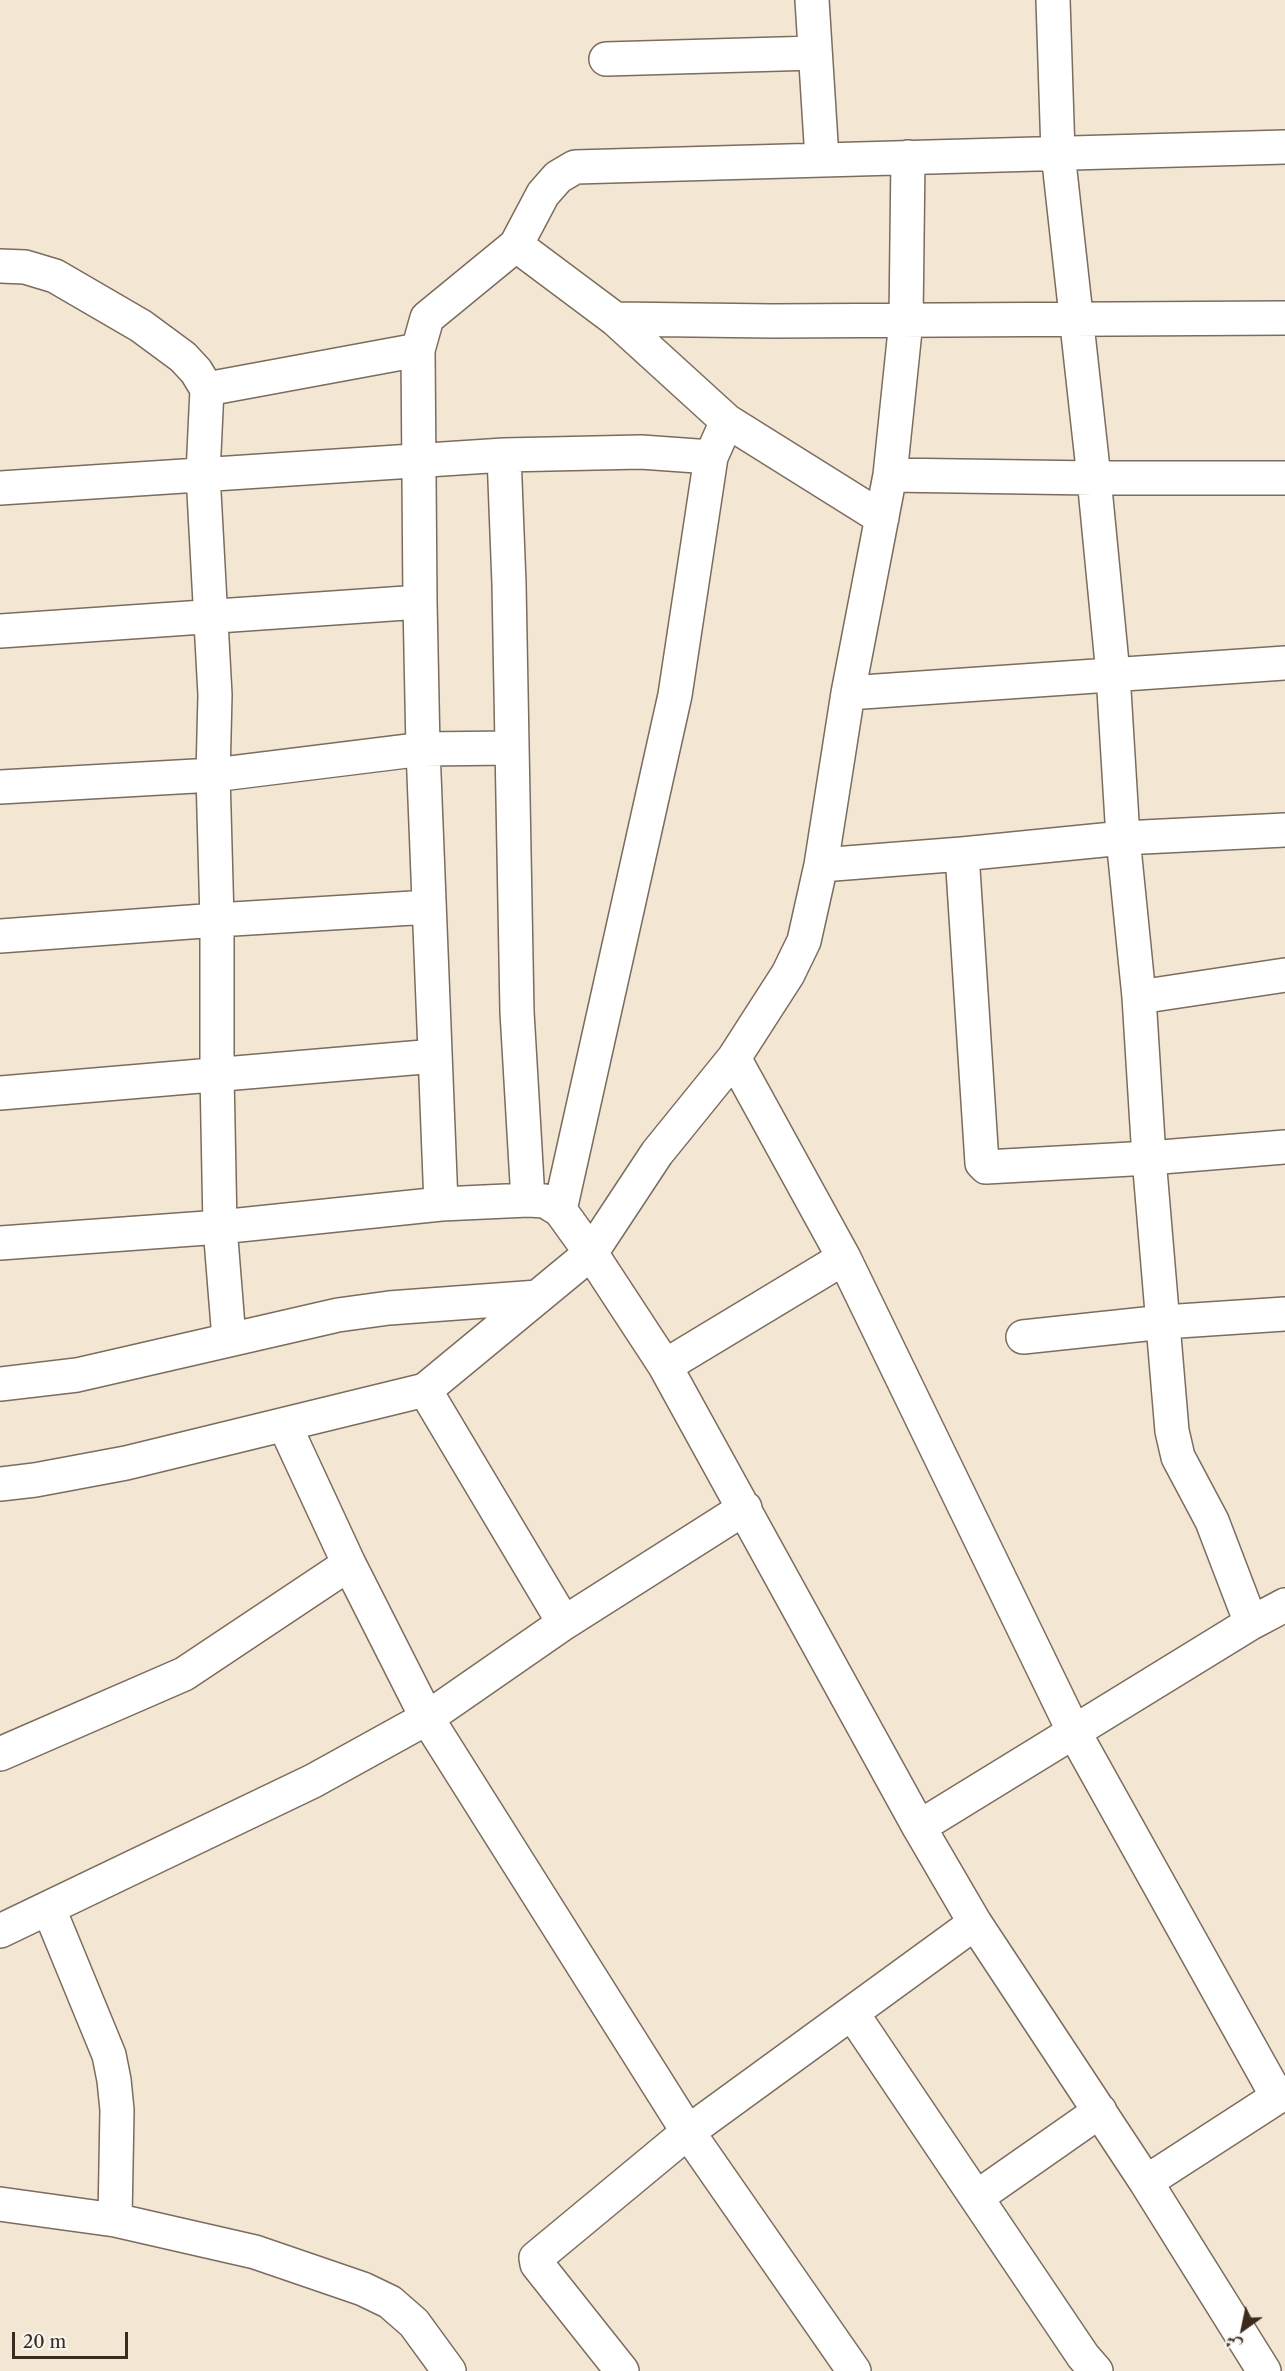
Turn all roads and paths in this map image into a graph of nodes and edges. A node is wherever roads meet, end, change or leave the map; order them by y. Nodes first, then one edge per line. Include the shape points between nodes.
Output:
1 (812, 0) edge
2 (1053, 0) edge
3 (815, 53) junction
4 (606, 59) dead end
5 (1285, 147) edge
6 (1058, 153) junction
7 (908, 157) junction
8 (822, 159) junction
9 (516, 245) junction
10 (0, 266) edge
11 (1077, 318) junction
12 (1285, 318) edge
13 (615, 319) junction
14 (906, 321) junction
15 (418, 350) junction
16 (207, 389) junction
17 (727, 421) junction
18 (504, 455) junction
19 (711, 457) junction
20 (420, 460) junction
21 (203, 474) junction
22 (890, 475) junction
23 (1094, 478) junction
24 (1285, 478) edge
25 (0, 488) edge
26 (882, 518) junction
27 (420, 602) junction
28 (212, 616) junction
29 (0, 632) edge
30 (1285, 663) edge
31 (1113, 674) junction
32 (848, 693) junction
33 (510, 748) junction
34 (423, 749) junction
35 (213, 775) junction
36 (0, 787) edge
37 (1285, 830) edge
38 (1123, 838) junction
39 (962, 854) junction
40 (821, 865) junction
41 (429, 907) junction
42 (217, 920) junction
43 (0, 936) edge
44 (1285, 975) edge
45 (1140, 997) junction
46 (435, 1056) junction
47 (734, 1058) junction
48 (217, 1074) junction
49 (0, 1093) edge
50 (1285, 1147) edge
51 (1149, 1158) junction
52 (528, 1200) junction
53 (441, 1204) junction
54 (560, 1210) junction
55 (220, 1227) junction
56 (0, 1243) edge
57 (591, 1253) junction
58 (844, 1258) junction
59 (538, 1298) junction
60 (1285, 1314) edge
61 (1164, 1322) junction
62 (1023, 1337) dead end
63 (229, 1339) junction
64 (665, 1366) junction
65 (0, 1384) edge
66 (425, 1390) junction
67 (285, 1426) junction
68 (0, 1484) edge
69 (745, 1508) junction
70 (350, 1564) junction
71 (1285, 1605) edge
72 (564, 1623) junction
73 (1251, 1623) junction
74 (427, 1718) junction
75 (1074, 1732) junction
76 (0, 1754) edge
77 (919, 1827) junction
78 (49, 1909) junction
79 (975, 1923) junction
80 (0, 1931) edge
81 (852, 2013) junction
82 (1281, 2094) edge
83 (1100, 2111) junction
84 (688, 2132) junction
85 (1146, 2182) junction
86 (977, 2197) junction
87 (0, 2204) edge
88 (115, 2220) junction
89 (444, 2368) edge
90 (622, 2371) edge
91 (854, 2371) edge
92 (1096, 2371) edge
93 (1264, 2371) edge

1 - 3 street
2 - 6 street
3 - 4 street
3 - 8 street
5 - 6 street
6 - 7 street
6 - 11 street
7 - 8 street
7 - 14 street
8 - 9 street via 575,167 558,177 543,195
9 - 13 street
9 - 15 street via 428,318
10 - 16 street via 25,267 55,276 141,326 183,357
11 - 12 street
11 - 14 street
11 - 23 street
13 - 14 street
13 - 17 street
14 - 22 street
15 - 16 street
15 - 20 street
16 - 21 street
17 - 19 street
17 - 26 street
18 - 19 street via 641,452
18 - 20 street
18 - 33 street
19 - 54 street via 675,695
20 - 21 street
20 - 27 street
21 - 25 street
21 - 28 street
22 - 23 street
22 - 26 street
23 - 24 street
23 - 31 street
26 - 32 street
27 - 28 street
27 - 34 street
28 - 29 street
28 - 35 street
30 - 31 street
31 - 32 street
31 - 38 street
32 - 40 street
33 - 34 street
33 - 52 street via 517,1012
34 - 35 street
34 - 41 street
35 - 36 street
35 - 42 street
37 - 38 street
38 - 39 street
38 - 45 street
39 - 40 street
39 - 51 street via 982,1163 991,1168
40 - 47 street via 804,941 788,974
41 - 42 street
41 - 46 street
42 - 43 street
42 - 48 street
44 - 45 street
45 - 51 street
46 - 48 street
46 - 53 street
47 - 57 street via 657,1153
47 - 58 street
48 - 49 street
48 - 55 street
50 - 51 street
51 - 61 street
52 - 53 street
52 - 54 street via 545,1201
53 - 55 street
54 - 57 street
55 - 56 street
55 - 63 street
57 - 59 street
57 - 64 street
58 - 64 street
58 - 75 street
59 - 63 street via 389,1308
59 - 66 street
60 - 61 street
61 - 62 street
61 - 73 street via 1172,1431 1178,1457 1212,1521
63 - 65 street via 77,1375
64 - 69 street
66 - 67 street
66 - 72 street
67 - 68 street via 126,1463
67 - 70 street
69 - 72 street
69 - 77 street
70 - 74 street
70 - 76 street via 184,1674
71 - 73 street
72 - 74 street
73 - 75 street
74 - 78 street via 313,1781
74 - 84 street
75 - 77 street
75 - 82 street
77 - 79 street
78 - 80 street
78 - 88 street via 108,2055 114,2080
79 - 81 street
79 - 83 street
81 - 84 street
81 - 86 street
82 - 85 street
83 - 85 street
83 - 86 street
84 - 90 street via 536,2258
84 - 91 street
85 - 93 street
86 - 92 street
87 - 88 street
88 - 89 street via 255,2252 363,2289 390,2302 414,2323

